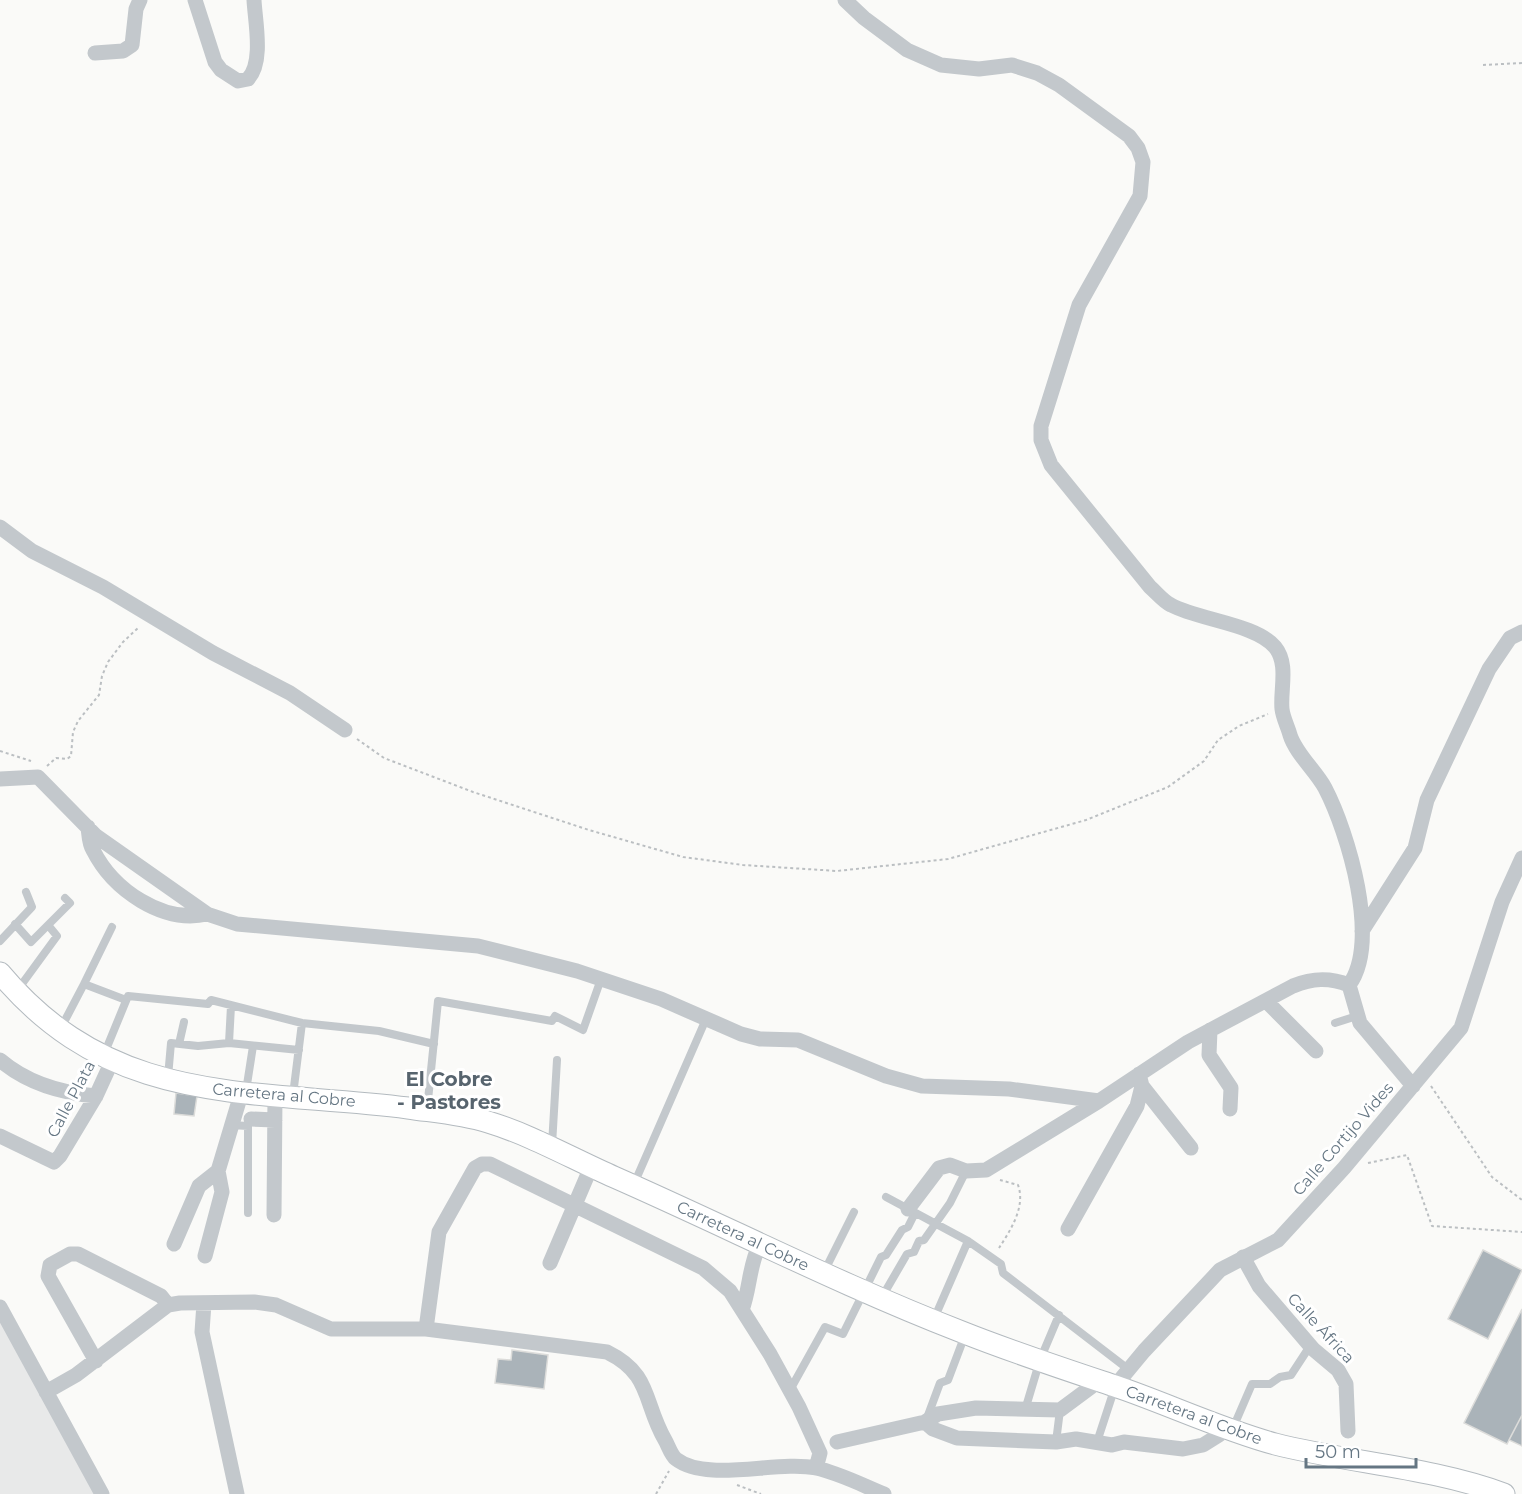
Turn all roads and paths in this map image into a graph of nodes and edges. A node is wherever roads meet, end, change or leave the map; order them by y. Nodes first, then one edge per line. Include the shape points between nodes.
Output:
1 (140, 0) edge
2 (195, 0) edge
3 (254, 0) edge
4 (845, 0) edge
5 (95, 53) dead end
6 (1522, 63) edge
7 (1483, 65) dead end
8 (0, 527) edge
9 (155, 618) junction
10 (1522, 632) edge
11 (1282, 711) junction
12 (345, 730) joint
13 (0, 751) edge
14 (37, 770) junction
15 (0, 779) edge
16 (88, 827) junction
17 (1522, 858) edge
18 (26, 892) dead end
19 (65, 898) dead end
20 (207, 914) junction
21 (15, 924) junction
22 (48, 925) junction
23 (112, 927) dead end
24 (1362, 931) junction
25 (0, 940) edge
26 (0, 973) edge
27 (601, 979) junction
28 (84, 984) junction
29 (1348, 985) junction
30 (16, 992) junction
31 (126, 1000) junction
32 (1266, 1000) junction
33 (231, 1006) junction
34 (1357, 1016) junction
35 (706, 1019) junction
36 (183, 1022) dead end
37 (302, 1023) junction
38 (1335, 1023) dead end
39 (60, 1030) junction
40 (1210, 1030) junction
41 (229, 1043) junction
42 (179, 1044) junction
43 (434, 1044) junction
44 (253, 1046) junction
45 (298, 1050) junction
46 (1316, 1051) dead end
47 (107, 1059) junction
48 (0, 1060) edge
49 (557, 1060) dead end
50 (1141, 1080) junction
51 (1418, 1080) junction
52 (167, 1081) junction
53 (244, 1092) junction
54 (1043, 1094) junction
55 (96, 1096) junction
56 (284, 1096) junction
57 (1099, 1101) junction
58 (1230, 1109) dead end
59 (427, 1111) junction
60 (251, 1119) dead end
61 (275, 1120) junction
62 (231, 1125) junction
63 (1059, 1125) junction
64 (0, 1136) edge
65 (1191, 1148) dead end
66 (552, 1149) junction
67 (591, 1167) junction
68 (1344, 1168) junction
69 (966, 1170) junction
70 (218, 1171) junction
71 (995, 1178) dead end
72 (633, 1185) junction
73 (886, 1197) dead end
74 (1522, 1200) edge
75 (575, 1206) junction
76 (911, 1211) junction
77 (248, 1212) dead end
78 (854, 1212) dead end
79 (274, 1215) dead end
80 (936, 1224) junction
81 (1068, 1229) dead end
82 (1522, 1232) edge
83 (968, 1241) junction
84 (174, 1244) dead end
85 (759, 1246) junction
86 (205, 1256) dead end
87 (1243, 1257) junction
88 (993, 1258) junction
89 (550, 1263) dead end
90 (823, 1273) junction
91 (872, 1294) junction
92 (204, 1303) junction
93 (168, 1305) junction
94 (0, 1307) edge
95 (741, 1310) junction
96 (1059, 1315) junction
97 (934, 1321) junction
98 (426, 1329) junction
99 (965, 1334) junction
100 (1310, 1346) junction
101 (96, 1360) junction
102 (1040, 1360) junction
103 (1128, 1369) junction
104 (1094, 1380) junction
105 (1115, 1386) junction
106 (790, 1390) junction
107 (46, 1392) junction
108 (1059, 1410) junction
109 (1025, 1411) junction
110 (925, 1422) junction
111 (1228, 1428) junction
112 (1348, 1431) dead end
113 (837, 1442) dead end
114 (1056, 1442) junction
115 (1097, 1442) junction
116 (675, 1459) junction
117 (816, 1468) junction
118 (1491, 1492) edge
119 (102, 1494) edge
120 (237, 1494) edge
121 (656, 1494) edge
122 (884, 1494) edge

1 - 5 street via 132,45 123,51
2 - 3 street via 215,62 238,81 248,79 254,70
4 - 11 street via 907,50 941,66 1012,66 1037,73 1130,136 1138,148 1143,162 1140,196 1080,305 1041,426 1041,440 1051,465 1169,605 1257,635 1276,648 1282,659
6 - 7 path
8 - 9 street via 32,551
9 - 12 street via 213,654 290,693
9 - 14 path via 136,629 108,662 99,695 73,732 71,756 56,758
10 - 24 street via 1510,638 1489,669 1427,800 1415,848
11 - 12 path via 1239,726 1218,740 1203,761 1168,787 1086,820 948,858 837,871 683,857 474,792 384,758
11 - 24 street via 1292,740 1324,787 1342,823
13 - 14 path
14 - 15 street
14 - 16 street
16 - 20 street
16 - 20 street via 91,848 106,871 127,891 172,915
17 - 51 street, Calle Cortijo Vides via 1502,902 1461,1028
18 - 21 lane via 32,907
19 - 22 lane via 70,903
20 - 27 street via 237,924 478,946
21 - 22 lane via 31,942
21 - 25 lane
22 - 30 lane via 57,936
23 - 28 lane
24 - 29 street via 1361,957
26 - 30 street, Carretera al Cobre
27 - 35 street
27 - 43 lane via 583,1030 555,1016 552,1021 520,1017 438,1001
28 - 31 lane
28 - 39 lane
29 - 32 street via 1336,980 1307,980
29 - 34 street via 1354,994
30 - 39 street, Carretera al Cobre
31 - 33 lane via 128,996 208,1004 211,1000
31 - 47 lane
32 - 40 street
32 - 46 street
33 - 37 lane
33 - 41 lane
34 - 38 lane
34 - 51 street
35 - 54 street via 760,1039 798,1040 885,1076 922,1086
35 - 72 lane
36 - 42 lane
37 - 43 lane via 380,1031
37 - 45 lane
39 - 47 street, Carretera al Cobre
40 - 50 street
40 - 58 street via 1209,1055 1231,1088
41 - 42 lane
41 - 44 lane
42 - 52 lane via 171,1043
43 - 59 lane
44 - 45 lane
44 - 53 lane
45 - 56 lane
47 - 52 street, Carretera al Cobre
47 - 55 street, Calle Plata
48 - 55 street via 40,1084
49 - 66 lane
50 - 57 street
50 - 65 street
50 - 81 street via 1137,1106
51 - 68 street, Calle Cortijo Vides
51 - 74 path via 1492,1177
52 - 53 street, Carretera al Cobre
53 - 56 street, Carretera al Cobre
53 - 62 street
54 - 57 street
54 - 63 street via 1056,1103
55 - 64 street, Calle Plata via 54,1162
56 - 59 street, Carretera al Cobre
56 - 61 street
57 - 63 street
59 - 66 street, Carretera al Cobre via 488,1122
60 - 61 street
61 - 79 street
62 - 70 street
62 - 77 lane via 248,1126
63 - 69 street via 986,1170
66 - 67 street, Carretera al Cobre
67 - 72 street, Carretera al Cobre
67 - 75 street
68 - 82 path via 1407,1155 1432,1226
68 - 87 street, Calle Cortijo Vides via 1278,1240
69 - 76 street via 950,1165 939,1168
69 - 80 lane
70 - 84 street via 199,1186
70 - 86 street via 222,1192
71 - 88 path via 1018,1185 1021,1193 1015,1223
72 - 85 street, Carretera al Cobre
73 - 76 lane
75 - 89 street
75 - 95 street via 703,1268 730,1291
75 - 98 street via 490,1164 475,1168 439,1232
76 - 80 lane
76 - 91 lane via 908,1227 881,1257
78 - 90 lane
80 - 83 lane
80 - 91 lane
83 - 88 lane
83 - 97 lane
85 - 90 street, Carretera al Cobre
85 - 95 street
87 - 100 street, Calle África via 1259,1286
87 - 103 street, Calle Cortijo Vides via 1220,1270
88 - 96 lane via 1001,1264 1003,1273
90 - 91 street, Carretera al Cobre
91 - 97 street, Carretera al Cobre
91 - 106 lane via 843,1334 825,1327
92 - 93 street
92 - 98 street via 276,1305 331,1329
92 - 120 street via 202,1332
93 - 101 street
93 - 101 street via 161,1296 78,1254 50,1265 48,1276
94 - 107 street
95 - 106 street
96 - 102 lane
96 - 103 lane
97 - 99 street, Carretera al Cobre
98 - 116 street via 583,1347 625,1361 641,1379 654,1422
99 - 102 street, Carretera al Cobre
99 - 110 lane via 948,1380 940,1383
100 - 111 lane via 1292,1375 1270,1384 1252,1384
100 - 112 street, Calle África via 1338,1370 1346,1384
101 - 107 street
102 - 104 street, Carretera al Cobre
102 - 109 lane
103 - 105 street, Calle Cortijo Vides
104 - 105 street, Carretera al Cobre
104 - 108 street via 1091,1387
105 - 111 street, Carretera al Cobre
105 - 115 lane
106 - 117 street via 820,1453
107 - 119 street
108 - 109 street
108 - 114 lane
109 - 110 street via 976,1408 938,1414
110 - 113 street
110 - 114 street via 957,1438
111 - 115 street via 1193,1448
111 - 118 street, Carretera al Cobre via 1318,1455 1394,1466
114 - 115 street
116 - 117 street via 701,1469 788,1465
116 - 121 path
117 - 122 street

